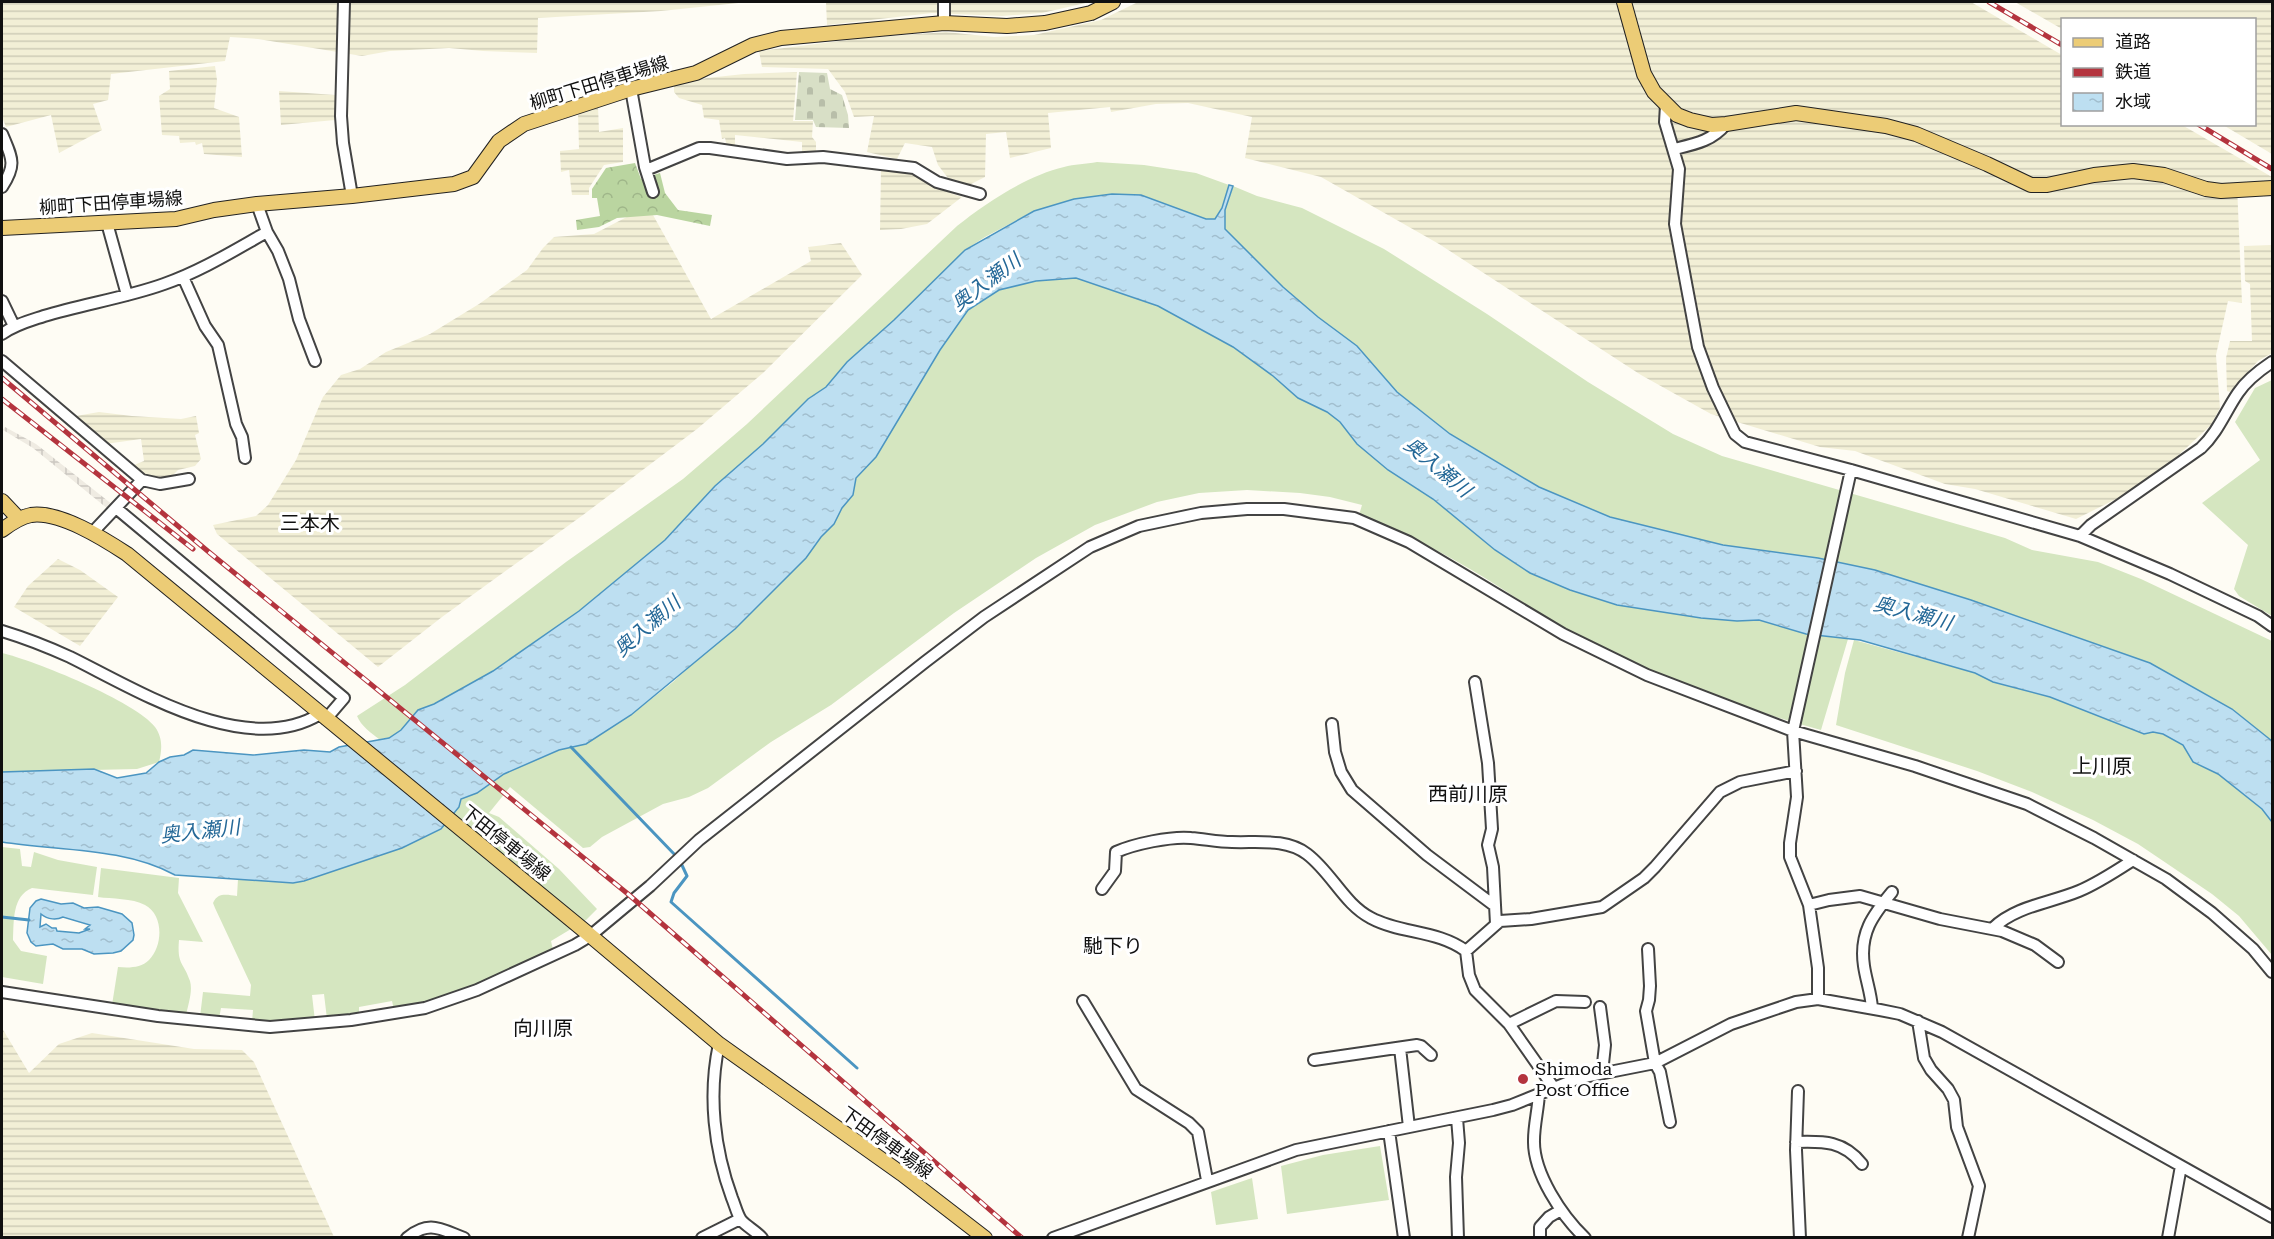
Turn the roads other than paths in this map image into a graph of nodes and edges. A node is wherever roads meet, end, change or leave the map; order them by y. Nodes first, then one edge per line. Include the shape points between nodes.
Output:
1 (344, 2) edge
2 (944, 2) edge
3 (1113, 2) edge
4 (1624, 2) edge
5 (944, 23) junction
6 (631, 89) junction
7 (1666, 105) junction
8 (1726, 124) junction
9 (2, 134) edge
10 (1674, 148) junction
11 (646, 170) junction
12 (2, 187) edge
13 (2272, 188) edge
14 (652, 192) dead end
15 (980, 194) dead end
16 (352, 196) junction
17 (257, 204) junction
18 (107, 223) junction
19 (2, 228) edge
20 (267, 232) junction
21 (183, 277) junction
22 (127, 295) junction
23 (2, 301) edge
24 (14, 326) junction
25 (2, 334) edge
26 (2, 361) edge
27 (315, 361) dead end
28 (2272, 362) edge
29 (245, 458) dead end
30 (1850, 473) junction
31 (189, 479) dead end
32 (142, 480) junction
33 (2, 501) edge
34 (116, 508) junction
35 (19, 519) junction
36 (2, 530) edge
37 (92, 533) junction
38 (2080, 536) junction
39 (2272, 626) edge
40 (2, 630) edge
41 (1476, 682) dead end
42 (327, 720) junction
43 (1332, 724) dead end
44 (1794, 728) junction
45 (1796, 771) junction
46 (2133, 860) junction
47 (1102, 889) dead end
48 (1892, 892) dead end
49 (1883, 903) junction
50 (1809, 905) junction
51 (1495, 906) junction
52 (1496, 924) junction
53 (1993, 927) junction
54 (588, 934) junction
55 (1648, 949) dead end
56 (1466, 951) junction
57 (2058, 962) dead end
58 (2272, 972) edge
59 (2, 992) edge
60 (1818, 999) junction
61 (1083, 1001) dead end
62 (1586, 1002) dead end
63 (1600, 1007) dead end
64 (1872, 1008) junction
65 (1918, 1021) junction
66 (1509, 1024) junction
67 (719, 1044) junction
68 (1400, 1048) junction
69 (1431, 1055) dead end
70 (1314, 1060) dead end
71 (1654, 1063) junction
72 (1602, 1072) junction
73 (1554, 1088) junction
74 (1798, 1091) dead end
75 (1539, 1094) junction
76 (1457, 1118) junction
77 (1670, 1122) dead end
78 (1409, 1127) junction
79 (1389, 1131) junction
80 (1796, 1142) junction
81 (1862, 1164) dead end
82 (2181, 1166) junction
83 (1207, 1180) junction
84 (1561, 1210) junction
85 (2272, 1217) edge
86 (740, 1219) junction
87 (407, 1238) edge
88 (464, 1238) edge
89 (702, 1238) edge
90 (762, 1238) edge
91 (985, 1238) edge
92 (1053, 1238) edge
93 (1404, 1238) edge
94 (1458, 1238) edge
95 (1540, 1238) edge
96 (1585, 1238) edge
97 (1800, 1238) edge
98 (1968, 1238) edge
99 (2168, 1238) edge

1 - 16 street via 341,116
2 - 5 street
3 - 5 main road, 柳町下田停車場線 via 1091,13 1045,22 1007,26
4 - 7 main road via 1644,74
5 - 6 main road, 柳町下田停車場線 via 781,38 753,45 696,73
6 - 11 street
6 - 16 main road, 柳町下田停車場線 via 524,124 500,141 467,180
7 - 8 main road via 1690,120
7 - 10 street via 1665,122
8 - 10 street via 1705,141
8 - 13 main road via 1796,113 1886,126 1917,134 2031,185 2133,171 2221,191
9 - 12 street via 13,164
10 - 30 street via 1679,169 1675,224 1698,346 1735,434 1745,442
11 - 14 street
11 - 15 street via 699,148 711,148 787,159 823,157 914,168 937,182
16 - 17 main road, 柳町下田停車場線
17 - 18 main road, 柳町下田停車場線 via 176,219
17 - 20 street
18 - 19 main road, 柳町下田停車場線
18 - 22 street
20 - 21 street
20 - 27 street via 289,279
21 - 22 street
21 - 29 street via 218,345
22 - 24 street
23 - 24 street
24 - 25 street
26 - 32 street
28 - 38 street via 2238,393 2201,448
30 - 38 street
30 - 44 street
31 - 32 street via 160,484
32 - 34 street
33 - 35 main road
34 - 37 street
34 - 42 street via 344,698
35 - 36 main road
35 - 37 main road, 下田停車場線 via 41,515
37 - 42 main road, 下田停車場線 via 127,554
38 - 39 street via 2170,574
40 - 42 street via 70,657 154,699 223,725 255,729
41 - 51 street via 1488,763 1492,829 1488,845
42 - 54 main road, 下田停車場線
43 - 51 street via 1341,772 1352,790 1427,855
44 - 45 street
44 - 46 street via 2018,801
44 - 54 street via 1647,675 1573,639 1409,542 1354,518 1284,509 1201,513 1139,526 1090,547 984,617 699,840 650,886
45 - 50 street via 1790,857
45 - 52 street via 1740,782 1720,792 1644,878 1602,908
46 - 53 street via 2080,890 2014,913
46 - 58 street via 2212,913 2253,949
47 - 56 street via 1115,872 1116,852 1130,845 1188,837 1278,843 1307,854 1349,901 1374,920 1442,938
48 - 49 street
49 - 50 street via 1851,896
49 - 53 street via 1940,919
49 - 64 street via 1871,918 1864,942 1864,968
50 - 60 street
51 - 52 street
52 - 56 street
53 - 57 street via 2036,945
54 - 59 street via 575,945 477,990 425,1008 351,1020 270,1027 238,1025
54 - 67 main road, 下田停車場線
55 - 71 street via 1650,993 1646,1011
56 - 66 street via 1475,990
60 - 64 street
60 - 71 street via 1796,1002 1740,1021
61 - 83 street via 1136,1089 1198,1131
62 - 66 street via 1556,1001
63 - 72 street via 1605,1045
64 - 65 street
65 - 82 street
65 - 98 street via 1924,1058 1953,1100 1957,1127 1979,1186
66 - 73 street
67 - 86 street via 715,1135
67 - 91 main road, 下田停車場線
68 - 69 street via 1421,1046
68 - 70 street
68 - 78 street
71 - 72 street
71 - 77 street via 1660,1072
72 - 73 street
73 - 75 street
74 - 80 street
75 - 76 street
75 - 84 street via 1535,1153 1542,1177
76 - 78 street
76 - 94 street
78 - 79 street
79 - 83 street via 1296,1150
79 - 93 street
80 - 81 street via 1839,1145 1853,1152
80 - 97 street
82 - 85 street
82 - 99 street
83 - 92 street
84 - 95 street via 1540,1227
84 - 96 street
86 - 89 street
86 - 90 street
87 - 88 street via 427,1226

